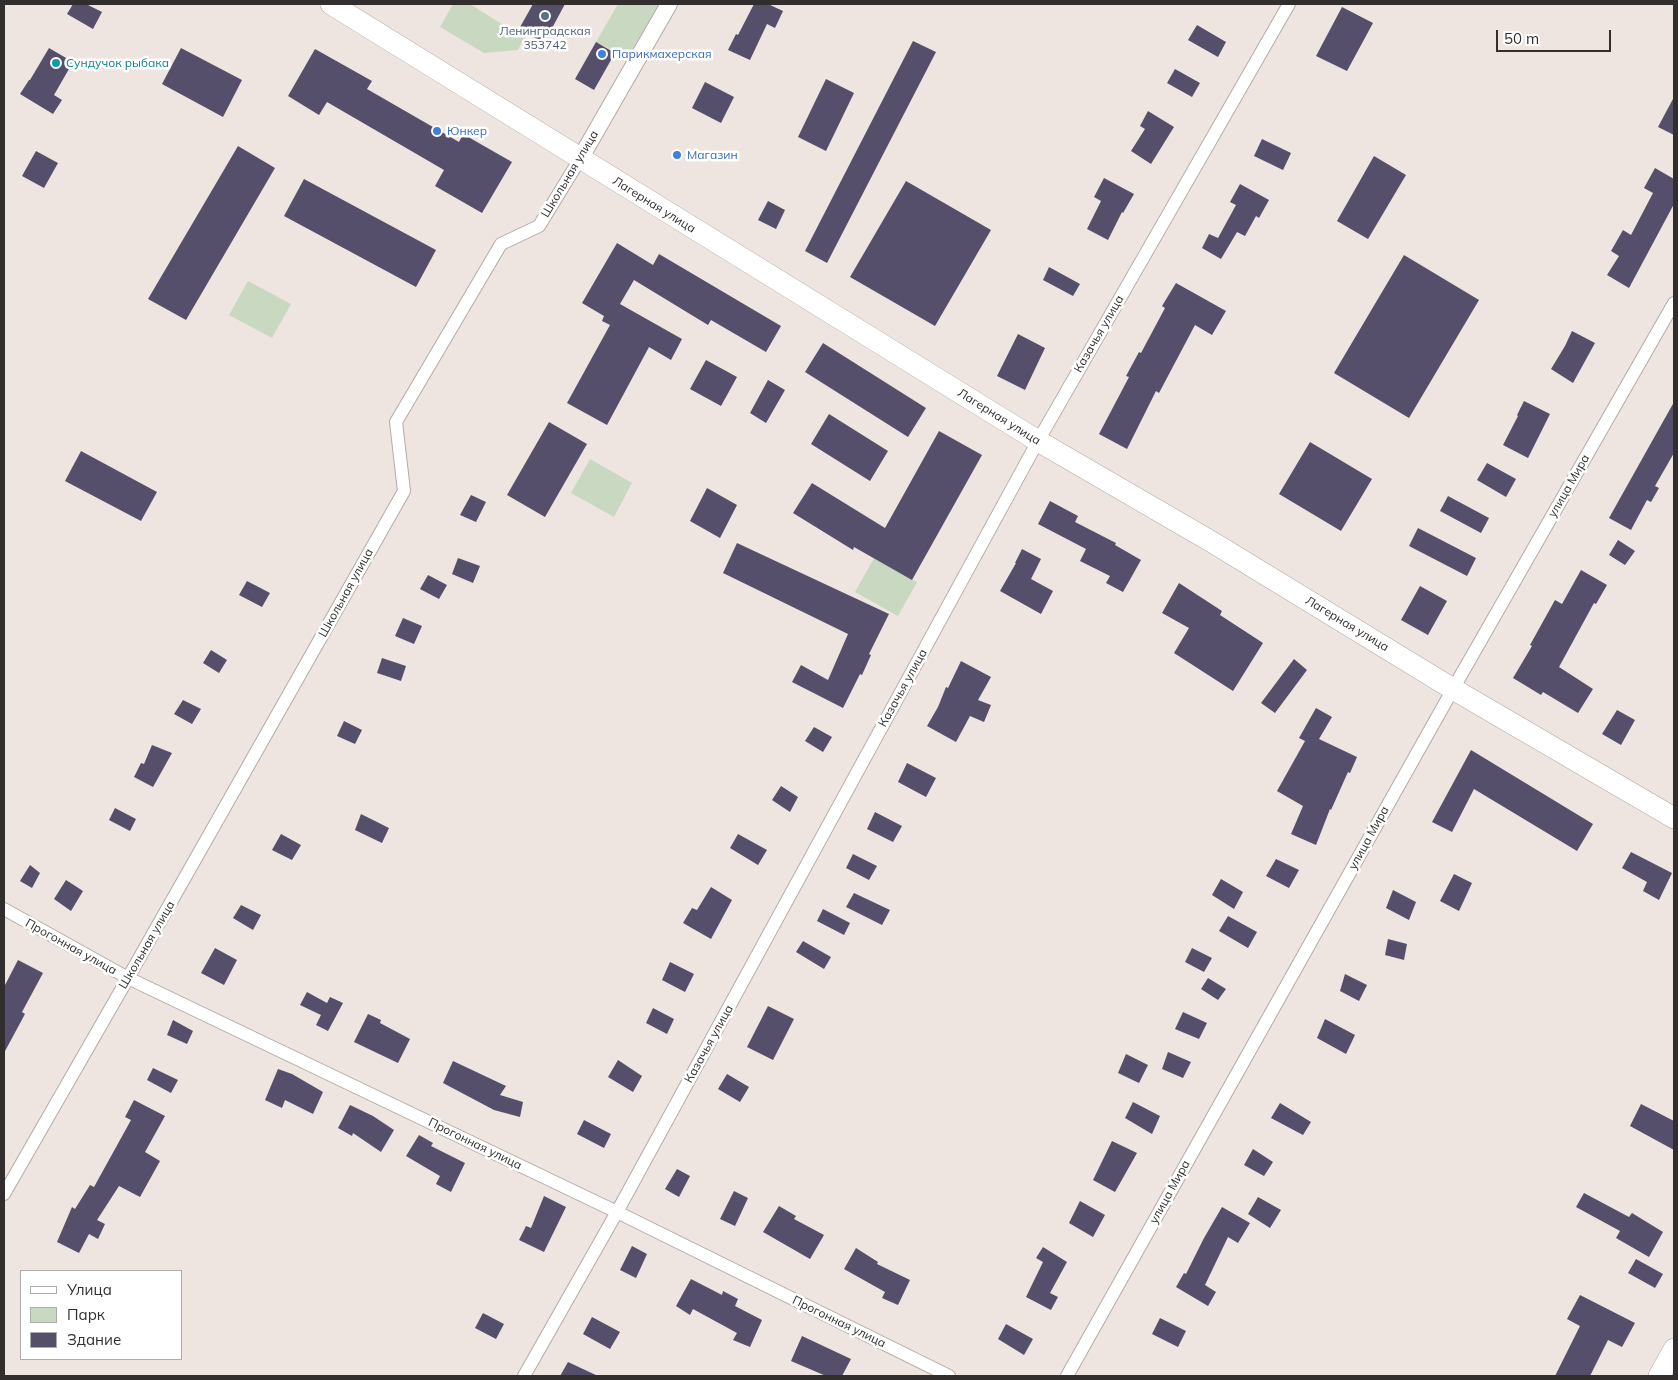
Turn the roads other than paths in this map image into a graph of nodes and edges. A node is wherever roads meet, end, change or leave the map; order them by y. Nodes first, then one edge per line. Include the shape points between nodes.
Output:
1 (331, 4) edge
2 (669, 4) edge
3 (1289, 4) edge
4 (580, 159) junction
5 (1674, 303) edge
6 (1038, 441) junction
7 (1452, 689) junction
8 (1674, 818) edge
9 (4, 909) edge
10 (128, 978) junction
11 (4, 1194) edge
12 (617, 1212) junction
13 (1674, 1349) edge
14 (524, 1376) edge
15 (949, 1376) edge
16 (1067, 1376) edge
17 (1659, 1376) edge

1 - 4 main road, Лагерная улица
2 - 4 street, Школьная улица
3 - 6 street, Казачья улица
4 - 6 main road, Лагерная улица
4 - 10 street, Школьная улица via 539,226 501,244 396,422 404,491
5 - 7 street, улица Мира
6 - 7 main road, Лагерная улица via 1212,542
6 - 12 street, Казачья улица
7 - 8 main road, Лагерная улица
7 - 16 street, улица Мира
9 - 10 street, Прогонная улица
10 - 11 street, Школьная улица
10 - 12 street, Прогонная улица
12 - 14 street, Казачья улица
12 - 15 street, Прогонная улица
13 - 17 main road

